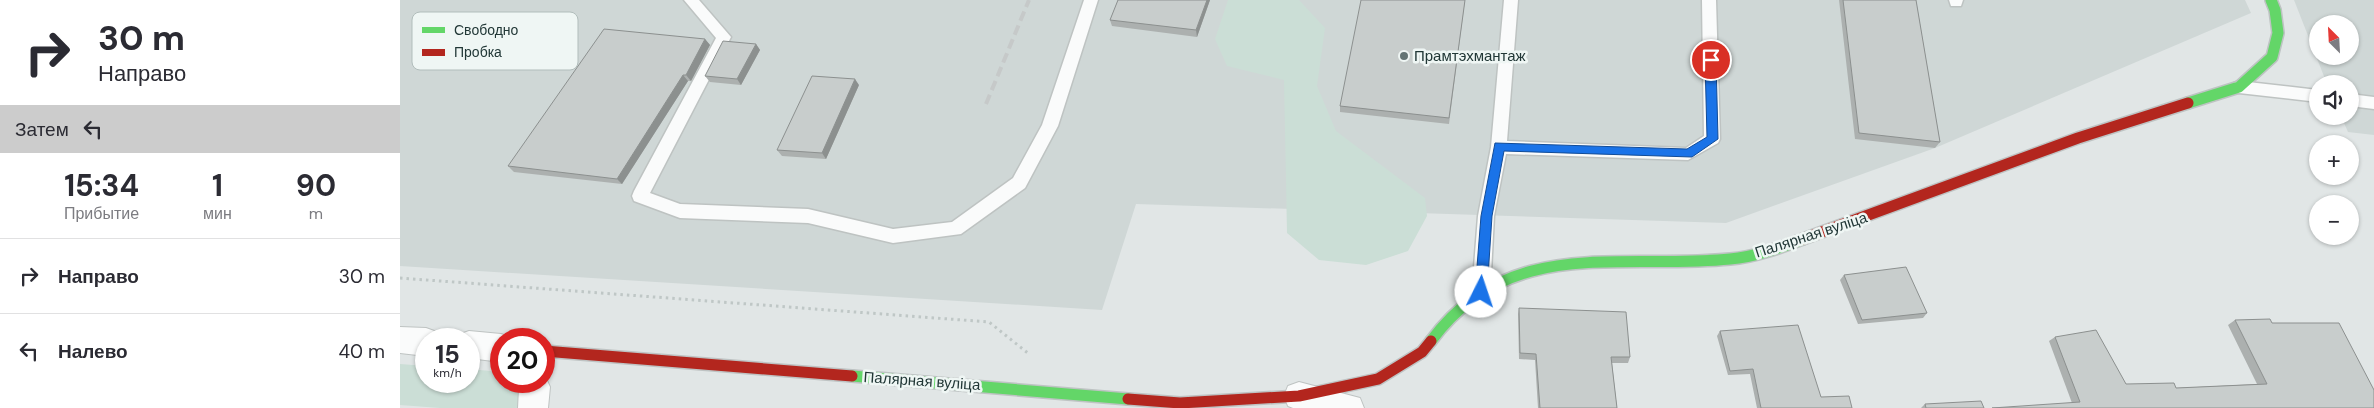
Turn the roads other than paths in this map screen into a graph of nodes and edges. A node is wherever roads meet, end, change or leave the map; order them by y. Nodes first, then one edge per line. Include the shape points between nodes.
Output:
1 (691, 0) edge
2 (1091, 0) edge
3 (1511, 0) edge
4 (1709, 0) edge
5 (2271, 0) edge
6 (2239, 87) junction
7 (2309, 95) edge
8 (2359, 101) edge
9 (2374, 103) edge
10 (1499, 147) junction
11 (1481, 292) junction
12 (400, 340) edge
13 (415, 341) edge
14 (555, 352) edge
15 (534, 393) edge
16 (1299, 396) junction
17 (1180, 405) edge
18 (533, 408) edge
19 (1349, 408) edge

1 - 2 lane via 724,36 640,196 680,211 808,216 893,236 955,230 1019,183 1050,126
3 - 10 lane
4 - 10 lane via 1712,139 1688,154
5 - 6 street, Палярная вуліца via 2278,32 2272,56
6 - 7 lane
6 - 11 street, Палярная вуліца via 2078,138 1770,251 1696,262 1559,264 1521,273
8 - 9 lane
10 - 11 lane via 1486,216
11 - 16 street, Палярная вуліца via 1451,316 1422,352 1378,379
12 - 13 street
14 - 17 street, Палярная вуліца
15 - 18 street
16 - 17 street, Палярная вуліца
16 - 19 street, Палярная вуліца

